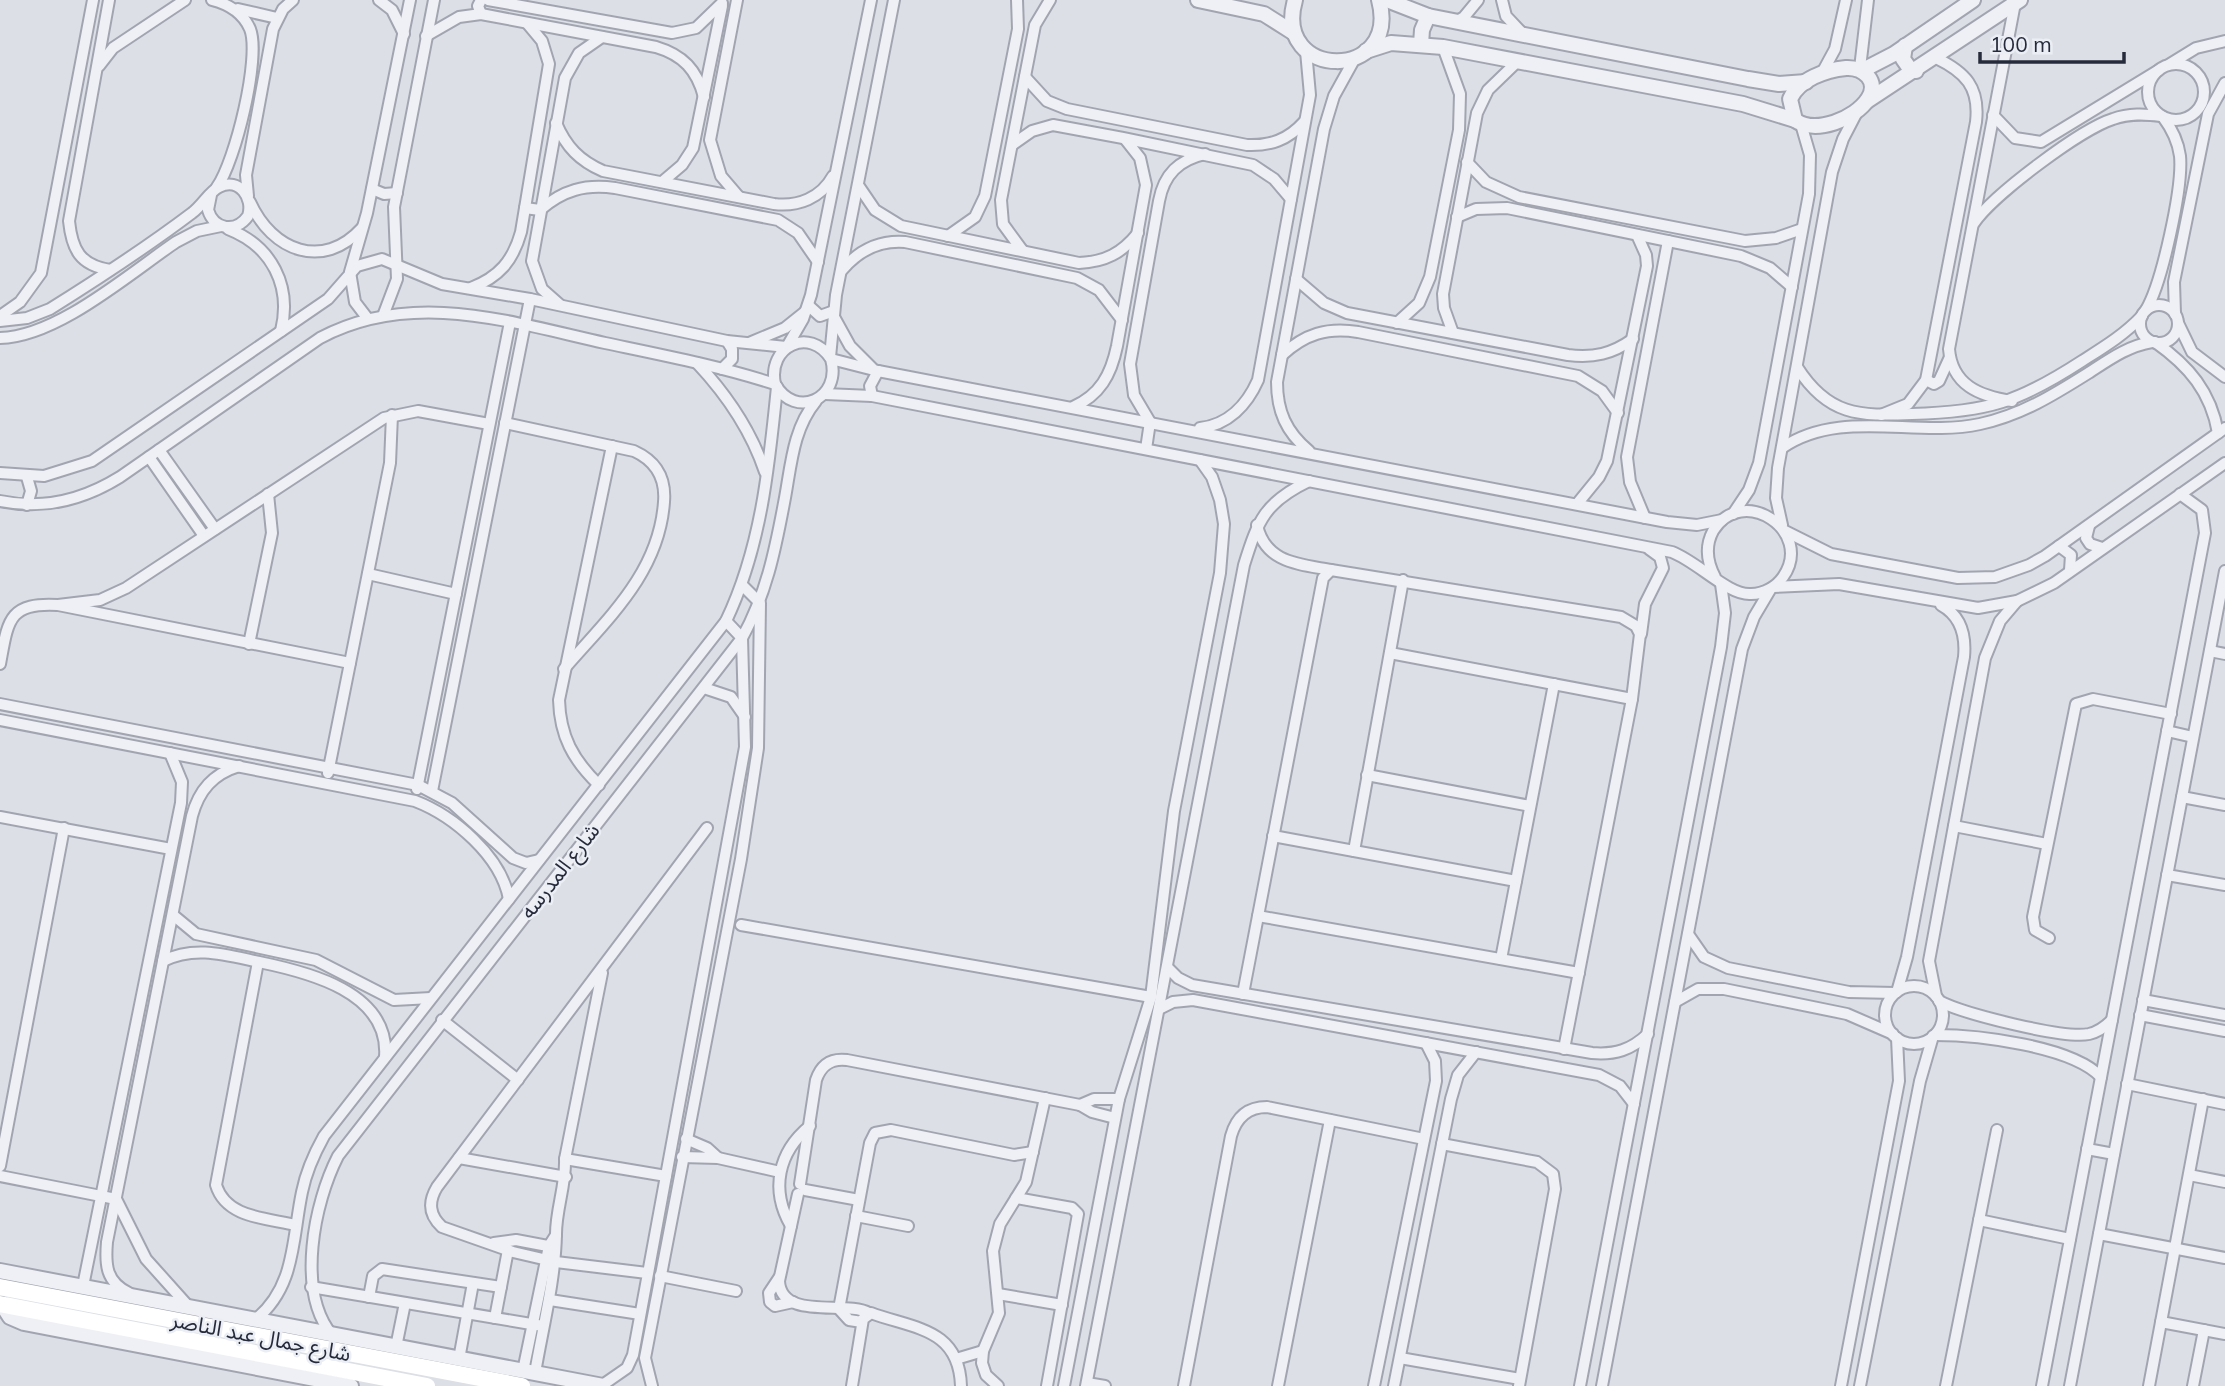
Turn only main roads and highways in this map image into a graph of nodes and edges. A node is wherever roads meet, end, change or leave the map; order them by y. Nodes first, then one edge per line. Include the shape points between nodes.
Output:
1 (0, 1287) edge
2 (1, 1305) edge
3 (527, 1376) edge
4 (427, 1386) edge

1 - 3 main road, شارع جمال عبد الناصر
2 - 4 main road, شارع جمال عبد الناصر via 240,1357

